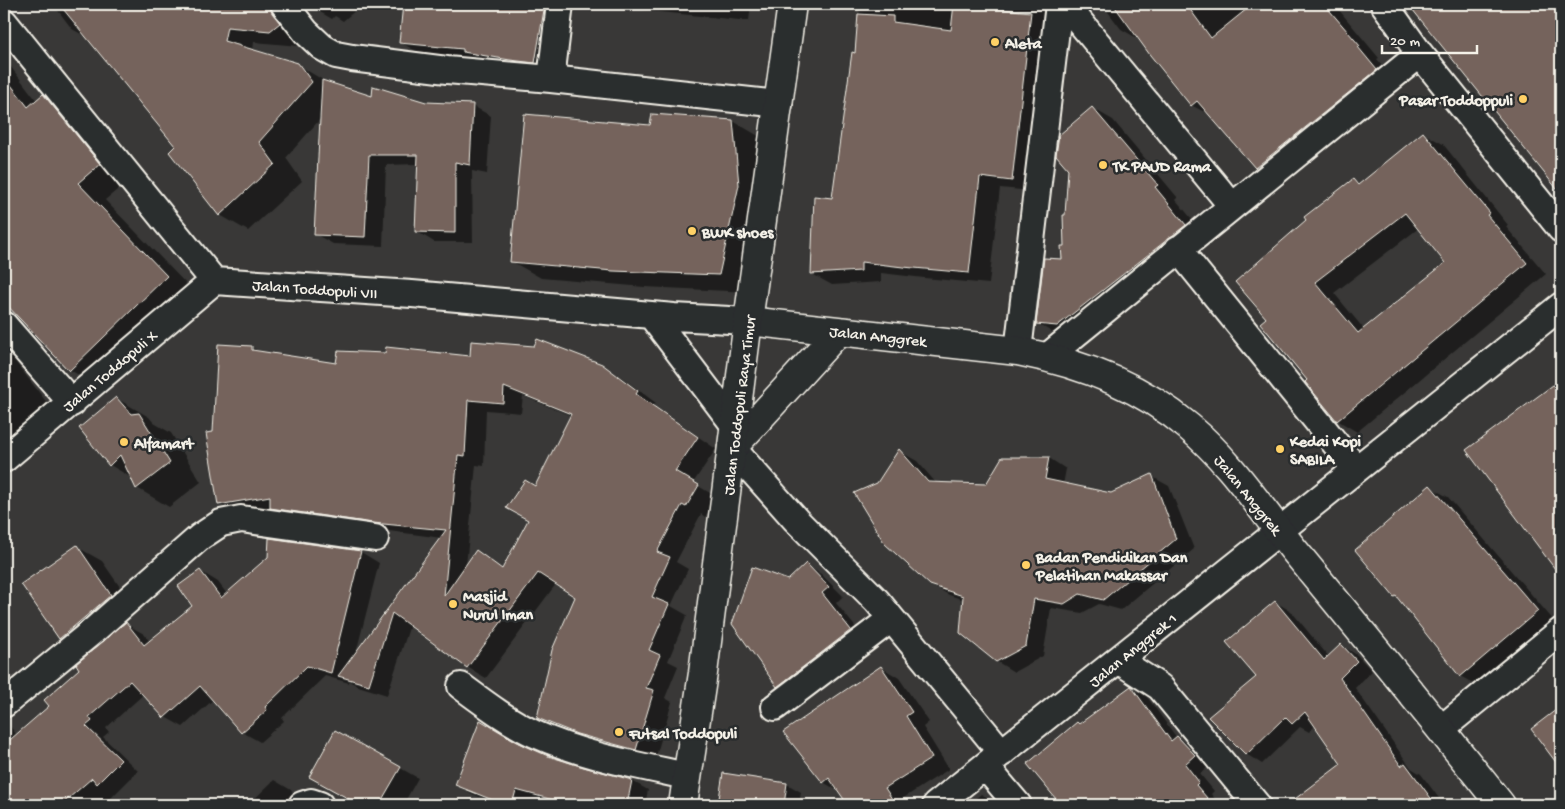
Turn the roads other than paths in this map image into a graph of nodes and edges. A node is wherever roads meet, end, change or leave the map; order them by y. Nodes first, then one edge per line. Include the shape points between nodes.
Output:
1 (284, 4) edge
2 (560, 4) edge
3 (792, 4) edge
4 (1059, 4) edge
5 (1065, 4) edge
6 (1384, 4) edge
7 (4, 22) edge
8 (1420, 54) junction
9 (551, 79) junction
10 (779, 104) junction
11 (1232, 206) junction
12 (1561, 229) edge
13 (1178, 249) junction
14 (214, 281) junction
15 (1561, 306) edge
16 (651, 315) junction
17 (748, 322) junction
18 (4, 325) edge
19 (839, 331) junction
20 (1018, 351) junction
21 (1047, 357) junction
22 (72, 403) junction
23 (734, 437) junction
24 (4, 459) edge
25 (1356, 469) junction
26 (1279, 532) junction
27 (375, 538) dead end
28 (891, 619) junction
29 (1561, 631) edge
30 (1118, 660) junction
31 (461, 686) dead end
32 (7, 693) edge
33 (776, 707) dead end
34 (1441, 729) junction
35 (993, 759) junction
36 (687, 776) junction
37 (302, 805) edge
38 (320, 805) edge
39 (683, 805) edge
40 (936, 805) edge
41 (1018, 805) edge
42 (1257, 805) edge
43 (1501, 805) edge

1 - 9 street via 322,47 336,55 447,70
2 - 9 street
3 - 10 street, Jalan Toddopuli Raya Timur
4 - 20 street
5 - 11 street
6 - 8 street
7 - 14 street
8 - 11 street
8 - 12 street
9 - 10 street
10 - 17 street, Jalan Toddopuli Raya Timur
11 - 13 street
13 - 21 street
13 - 25 street
14 - 16 street, Jalan Toddopuli VII
14 - 22 street, Jalan Toddopuli X
15 - 25 street, Jalan Anggrek 1
16 - 17 street, Jalan Toddopuli VII
16 - 23 street
17 - 19 street, Jalan Anggrek
17 - 23 street, Jalan Toddopuli Raya Timur
18 - 22 street
19 - 20 street, Jalan Anggrek
19 - 23 street
20 - 21 street, Jalan Anggrek
21 - 26 street, Jalan Anggrek via 1089,370 1148,398 1189,427 1235,473
22 - 24 street, Jalan Toddopuli X
23 - 28 street via 796,520
23 - 36 street, Jalan Toddopuli Raya Timur
25 - 26 street, Jalan Anggrek 1
26 - 30 street, Jalan Anggrek 1
26 - 34 street, Jalan Anggrek
27 - 32 street via 241,519 222,523 200,537 93,631
28 - 33 street
28 - 35 street
29 - 34 street
30 - 35 street, Jalan Anggrek 1
30 - 42 street via 1160,688
31 - 36 street via 534,733 563,746
34 - 43 street, Jalan Anggrek
35 - 40 street, Jalan Anggrek 1
35 - 41 street
36 - 39 street, Jalan Toddopuli Raya Timur
37 - 38 street via 311,802

